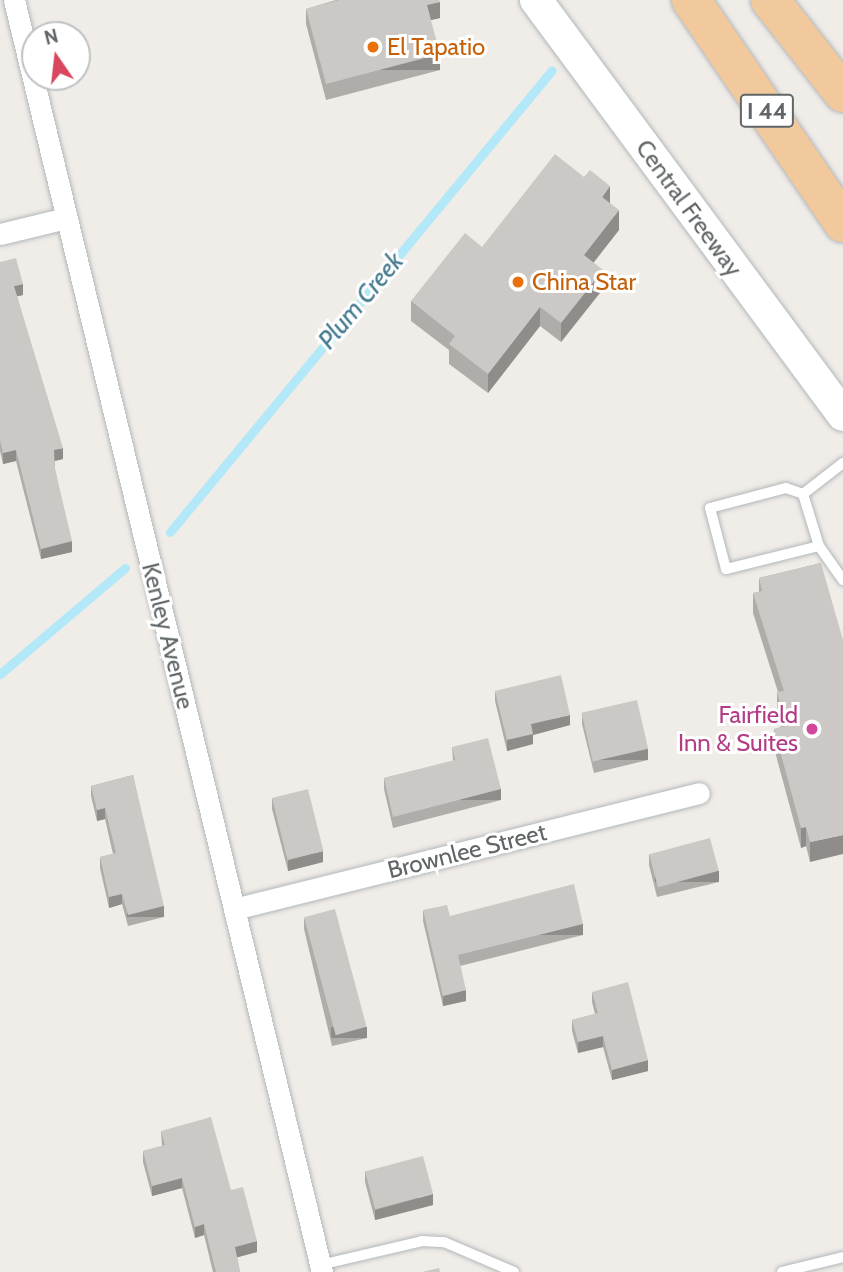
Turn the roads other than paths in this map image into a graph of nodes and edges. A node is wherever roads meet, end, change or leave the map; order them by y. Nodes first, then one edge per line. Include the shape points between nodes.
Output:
1 (14, 0) edge
2 (536, 0) edge
3 (691, 0) edge
4 (770, 0) edge
5 (843, 93) edge
6 (66, 218) junction
7 (843, 223) edge
8 (0, 234) edge
9 (843, 415) edge
10 (843, 463) edge
11 (803, 494) junction
12 (819, 546) junction
13 (843, 580) edge
14 (699, 793) dead end
15 (234, 909) junction
16 (843, 1257) edge
17 (321, 1268) edge
18 (514, 1272) edge
19 (782, 1272) edge

1 - 6 street, Kenley Avenue
2 - 9 main road, Central Freeway
3 - 7 highway, I 44
4 - 5 highway
6 - 8 street
6 - 15 street, Kenley Avenue
10 - 11 lane
11 - 12 lane
11 - 12 lane via 786,488 710,508 726,569
12 - 13 lane
14 - 15 street, Brownlee Street
15 - 17 street, Kenley Avenue
16 - 19 lane
17 - 18 lane via 422,1241 444,1242

